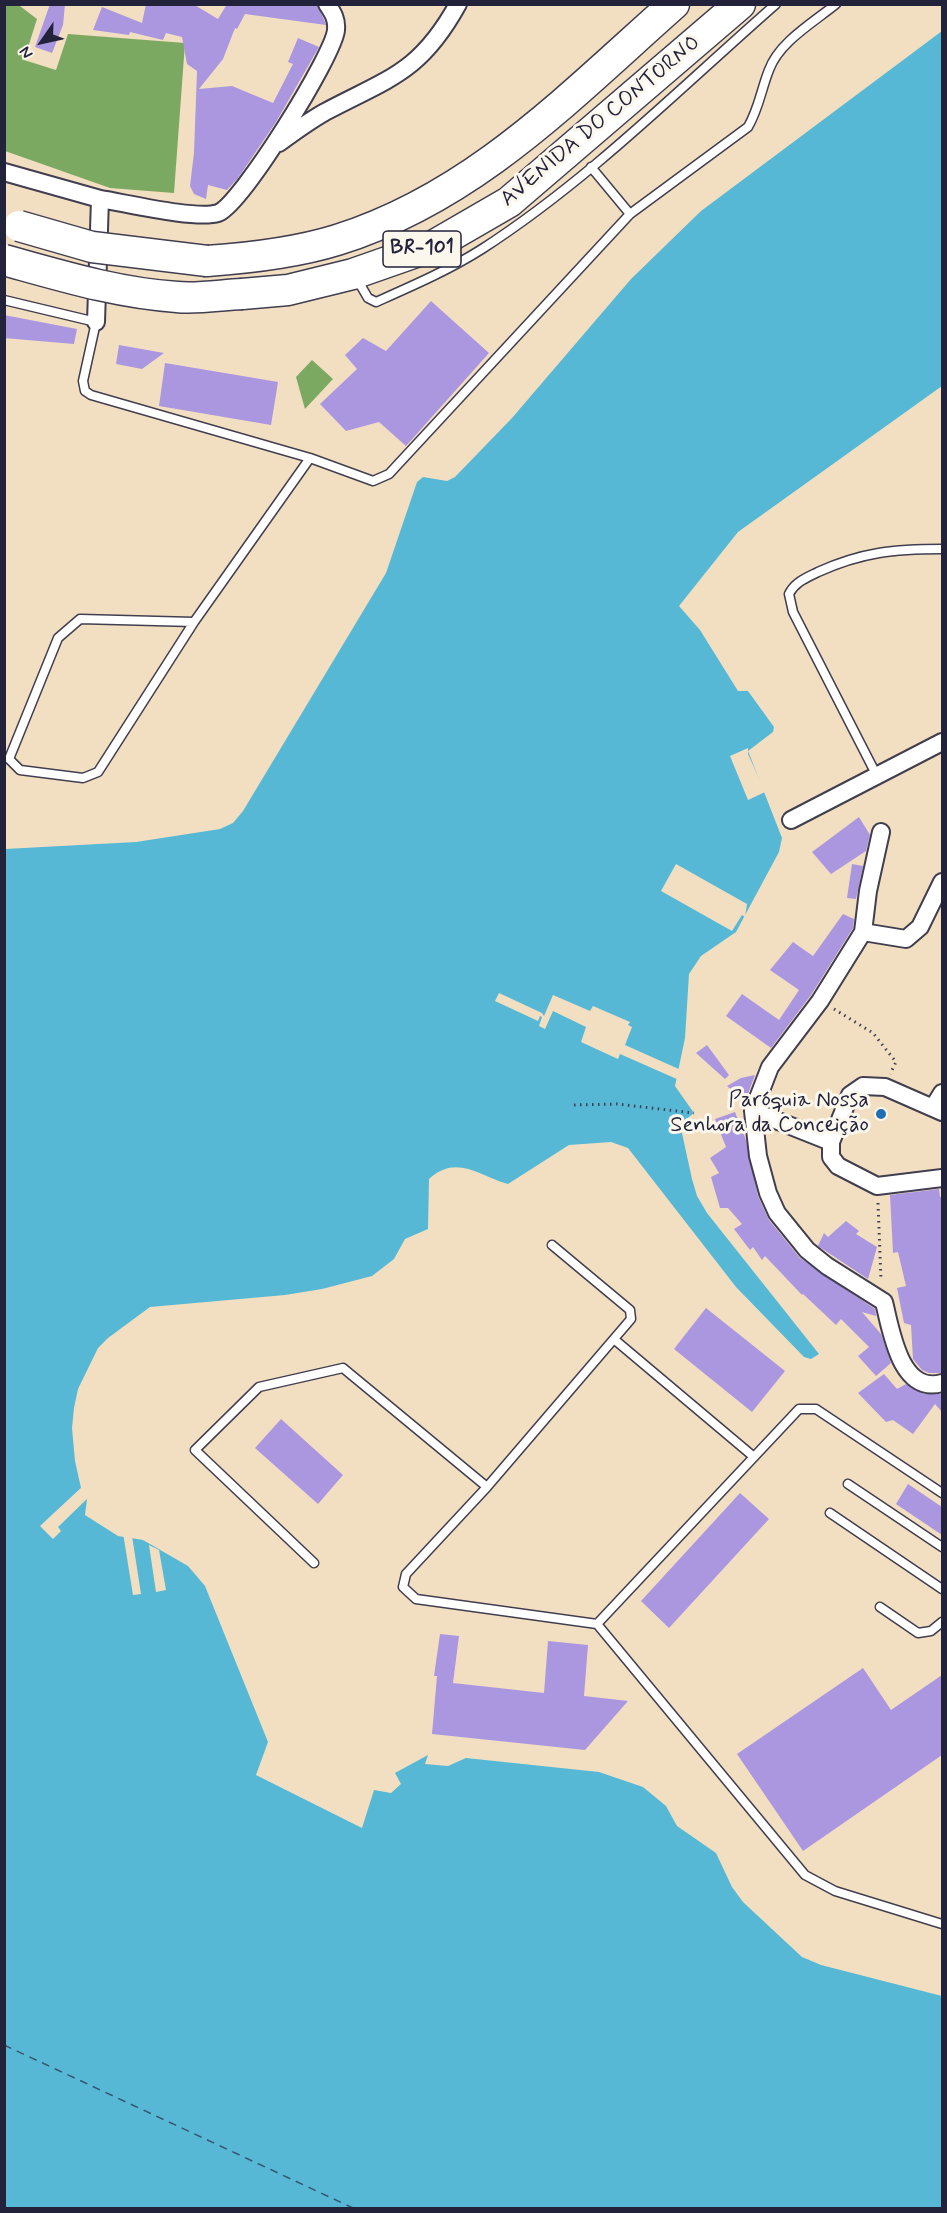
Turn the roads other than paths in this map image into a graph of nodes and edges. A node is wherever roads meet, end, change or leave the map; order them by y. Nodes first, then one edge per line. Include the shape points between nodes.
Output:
1 (327, 4) edge
2 (459, 4) edge
3 (674, 4) edge
4 (740, 4) edge
5 (776, 4) edge
6 (836, 4) edge
7 (276, 145) junction
8 (584, 157) junction
9 (4, 172) edge
10 (100, 199) junction
11 (630, 214) junction
12 (12, 224) edge
13 (4, 260) edge
14 (4, 300) edge
15 (96, 322) junction
16 (310, 458) junction
17 (942, 549) edge
18 (195, 622) junction
19 (942, 742) edge
20 (878, 776) junction
21 (791, 820) dead end
22 (881, 832) dead end
23 (942, 882) edge
24 (863, 932) junction
25 (939, 1104) edge
26 (753, 1112) junction
27 (831, 1142) junction
28 (942, 1178) edge
29 (552, 1245) dead end
30 (615, 1340) junction
31 (942, 1383) edge
32 (754, 1457) junction
33 (848, 1484) dead end
34 (487, 1487) junction
35 (942, 1492) edge
36 (830, 1513) dead end
37 (942, 1547) edge
38 (314, 1563) dead end
39 (942, 1589) edge
40 (880, 1607) dead end
41 (942, 1622) edge
42 (597, 1624) junction
43 (942, 1924) edge

1 - 7 street via 336,18 336,32
2 - 7 street via 436,41 416,62 386,83 325,112
3 - 12 highway, AVENIDA DO CONTORNO / BR-101, bridge via 489,164 428,202 336,240 267,256 207,261 92,247
4 - 8 highway, AVENIDA DO CONTORNO / BR-101
5 - 8 lane
6 - 11 lane via 776,57 769,68 759,109 748,127
7 - 10 street via 232,202 216,213
8 - 11 lane
8 - 13 highway, AVENIDA DO CONTORNO / BR-101, bridge via 432,246 353,274 288,290 180,297 131,292
9 - 10 street
10 - 15 street
11 - 16 lane via 389,474 373,481
14 - 15 lane
15 - 16 lane via 83,381 85,391 91,395
16 - 18 lane
17 - 20 lane via 896,549 860,555 799,581 789,594 793,612
18 - 18 lane via 98,772 83,778 20,770 11,763 9,759 58,639 72,623 80,619
19 - 20 street
20 - 21 street
22 - 24 street
23 - 24 street via 920,927 906,939
24 - 26 street via 820,1001 770,1067
25 - 27 street via 885,1087 862,1086 853,1091
26 - 27 street
26 - 31 street via 758,1156 777,1213 814,1256 884,1302 900,1358 913,1375 929,1384
27 - 28 street via 831,1156 838,1166 877,1185
29 - 30 lane via 630,1310 631,1319
30 - 32 lane
30 - 34 lane
32 - 35 lane via 800,1409 809,1407
32 - 42 lane
33 - 37 lane
34 - 38 lane via 343,1368 259,1387 195,1450
34 - 42 lane via 402,1579 406,1592 416,1599
36 - 39 lane
40 - 41 lane via 918,1633 931,1631
42 - 43 lane via 805,1875 835,1891

